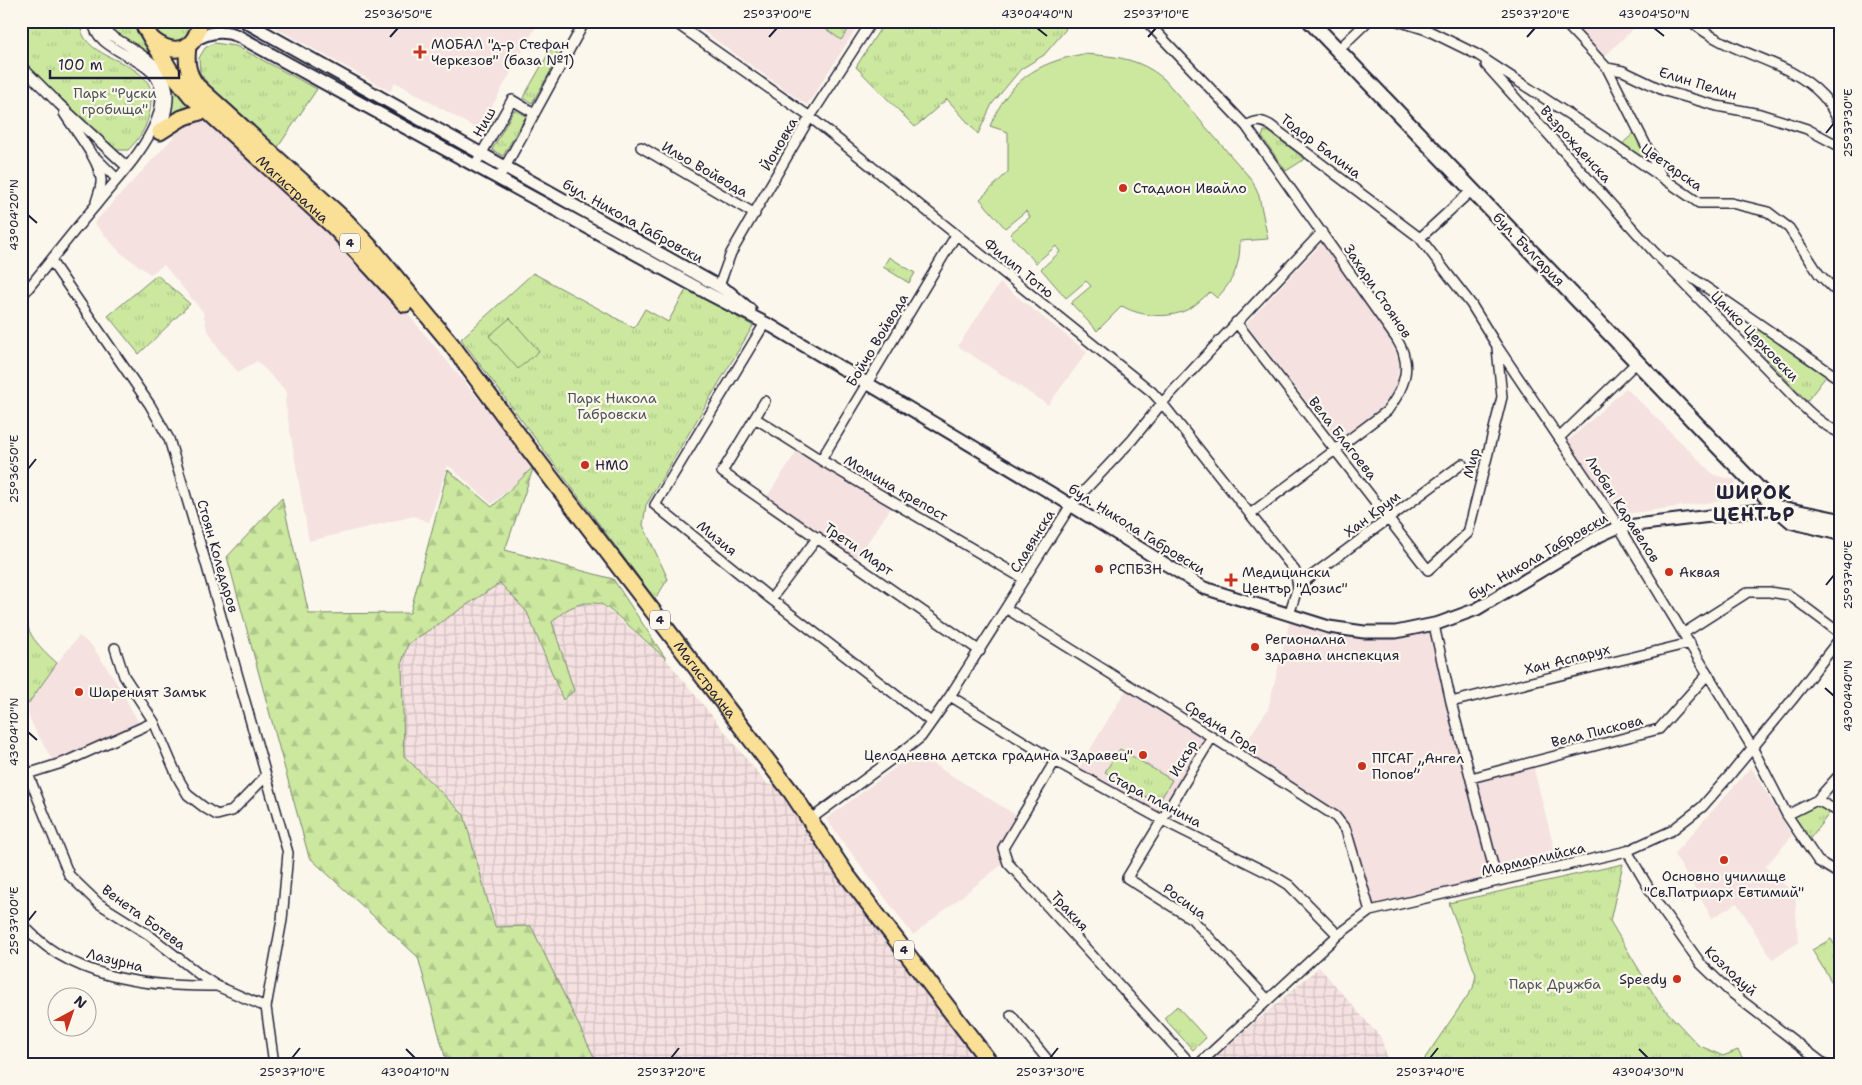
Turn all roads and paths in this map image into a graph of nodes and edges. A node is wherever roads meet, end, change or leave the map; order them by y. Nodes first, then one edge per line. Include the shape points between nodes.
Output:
1 (93, 21) edge
2 (101, 21) edge
3 (141, 21) edge
4 (200, 21) edge
5 (244, 21) edge
6 (585, 21) edge
7 (672, 21) edge
8 (872, 21) edge
9 (1146, 21) edge
10 (1310, 21) edge
11 (1368, 21) edge
12 (1398, 21) edge
13 (1563, 21) edge
14 (1690, 21) edge
15 (149, 36) junction
16 (190, 44) junction
17 (1338, 50) junction
18 (1478, 55) junction
19 (21, 66) edge
20 (1607, 68) junction
21 (59, 104) junction
22 (206, 110) junction
23 (534, 113) junction
24 (810, 117) junction
25 (1841, 124) edge
26 (1246, 126) junction
27 (160, 132) junction
28 (641, 147) dead end
29 (1841, 147) edge
30 (92, 154) junction
31 (482, 154) junction
32 (475, 165) junction
33 (127, 167) junction
34 (505, 167) junction
35 (1662, 177) junction
36 (498, 178) junction
37 (117, 179) junction
38 (1472, 190) junction
39 (94, 207) junction
40 (755, 214) junction
41 (1322, 232) junction
42 (956, 234) junction
43 (1420, 238) junction
44 (1654, 252) junction
45 (51, 261) junction
46 (719, 286) junction
47 (1841, 292) edge
48 (21, 297) edge
49 (765, 322) junction
50 (1236, 322) junction
51 (1497, 346) junction
52 (1637, 362) junction
53 (1841, 380) edge
54 (868, 384) junction
55 (765, 401) dead end
56 (1162, 402) junction
57 (755, 418) junction
58 (516, 431) junction
59 (1841, 433) edge
60 (1559, 438) junction
61 (1336, 451) junction
62 (821, 460) junction
63 (1462, 464) dead end
64 (1071, 505) junction
65 (1777, 508) junction
66 (1250, 514) junction
67 (1388, 519) junction
68 (1841, 520) edge
69 (1619, 526) junction
70 (1841, 533) edge
71 (818, 537) junction
72 (1428, 570) joint
73 (1024, 579) junction
74 (1298, 586) junction
75 (771, 599) junction
76 (1007, 609) junction
77 (1289, 615) junction
78 (1434, 624) junction
79 (1684, 633) junction
80 (1841, 635) edge
81 (1690, 643) junction
82 (115, 648) dead end
83 (980, 651) junction
84 (1708, 674) junction
85 (950, 696) junction
86 (1452, 702) junction
87 (154, 722) junction
88 (932, 722) junction
89 (1212, 737) junction
90 (1752, 749) junction
91 (21, 757) edge
92 (1055, 761) junction
93 (1841, 773) edge
94 (27, 774) junction
95 (266, 776) junction
96 (1471, 778) junction
97 (1817, 800) junction
98 (1841, 813) edge
99 (1787, 815) junction
100 (811, 819) junction
101 (1162, 820) junction
102 (821, 834) junction
103 (1627, 851) junction
104 (1841, 875) edge
105 (1497, 881) junction
106 (1370, 911) junction
107 (21, 922) edge
108 (1338, 936) junction
109 (217, 986) junction
110 (1268, 1000) junction
111 (266, 1007) junction
112 (1011, 1015) dead end
113 (274, 1064) edge
114 (991, 1064) edge
115 (1003, 1064) edge
116 (1051, 1064) edge
117 (1191, 1064) edge
118 (1200, 1064) edge
119 (1824, 1064) edge

1 - 33 street via 98,35 154,74 160,87 154,124
2 - 27 street via 109,34 150,60 162,72 168,87 168,101
3 - 15 main road, Магистрална / 4
4 - 16 main road, Магистрална / 4 via 197,35
5 - 31 street, бул. Никола Габровски
6 - 23 street
7 - 24 street, Филип Тотю
8 - 24 street, Йоновка
9 - 26 street
10 - 17 main road, бул. България
11 - 17 street
12 - 18 street, Цветарска via 1427,30
13 - 20 street, Елин Пелин
14 - 25 street via 1730,46 1806,82 1823,96
15 - 16 main road via 169,48 179,49
15 - 22 main road, Магистрална / 4 via 181,86
16 - 32 street, бул. Никола Габровски via 202,36 231,33
16 - 58 main road, Магистрална / 4 via 187,68 197,86 346,221 374,251
17 - 38 main road, бул. България
18 - 35 street, Цветарска
18 - 44 street, Възрожденска
19 - 21 street
20 - 29 street, Елин Пелин via 1665,91 1807,129
20 - 35 street
21 - 30 street
21 - 33 street
22 - 27 main road via 182,118
22 - 58 main road, Магистрална / 4 via 334,227
23 - 31 street, Ниш via 512,100
23 - 34 street
24 - 40 street, Йоновка
24 - 42 street, Филип Тотю
26 - 41 street, Захари Стоянов
26 - 43 street, Тодор Балина via 1260,121 1270,126
27 - 33 street
28 - 40 street, Ильо Войвода
30 - 37 street
30 - 39 street via 101,176
31 - 32 street
31 - 34 street, бул. Никола Габровски
32 - 36 street, бул. Никола Габровски
33 - 37 street
34 - 36 street
34 - 46 street, бул. Никола Габровски
35 - 47 street, Цветарска via 1699,203 1731,203 1768,212 1789,228 1819,274
36 - 49 street, бул. Никола Габровски via 707,294
37 - 39 street
38 - 43 street
38 - 52 main road, бул. България
39 - 45 street
40 - 46 street, Йоновка via 731,253
41 - 50 street, Славянска
41 - 61 street, Захари Стоянов via 1396,338 1404,355 1405,368 1401,388 1387,411
42 - 54 street, Бойчо Войвода
42 - 56 street, Филип Тотю
43 - 51 street, Любен Каравелов via 1471,304
44 - 53 street
44 - 59 street, Цанко Церковски via 1805,408
45 - 48 street
45 - 95 street, Стоян Коледаров via 150,405 169,439
46 - 49 street, бул. Никола Габровски
49 - 54 street, бул. Никола Габровски
49 - 75 street, Мизия via 655,506
50 - 56 street, Славянска
50 - 61 street, Вела Благоева
51 - 60 street, Любен Каравелов
51 - 72 street, Мир via 1502,397 1468,533
52 - 60 street
52 - 65 main road, бул. България
54 - 62 street, Бойчо Войвода
54 - 64 street, бул. Никола Габровски
55 - 57 street
56 - 64 street, Славянска via 1132,440
56 - 66 street, Филип Тотю
57 - 62 street, Момина крепост
57 - 71 street, Трети Март via 722,472
58 - 100 main road, Магистрална / 4
60 - 69 street, Любен Каравелов
61 - 66 street, Захари Стоянов
61 - 67 street, Вела Благоева
62 - 73 street, Момина крепост
63 - 67 street, Хан Крум
64 - 73 street, Славянска
64 - 77 street, бул. Никола Габровски via 1204,588
65 - 68 main road
65 - 69 street, бул. Никола Габровски
65 - 70 main road, бул. България via 1792,522
66 - 74 street, Филип Тотю via 1295,571
67 - 72 street, Вела Благоева
67 - 74 street, Хан Крум
69 - 78 street, бул. Никола Габровски via 1477,610
69 - 79 street, Любен Каравелов
71 - 75 street
71 - 83 street, Трети Март
73 - 76 street, Славянска
74 - 77 street
75 - 88 street, Мизия
76 - 83 street, Славянска
76 - 89 street, Средна Гора
77 - 78 street, бул. Никола Габровски via 1329,627 1364,632 1396,632
78 - 86 street
79 - 80 street via 1748,592 1769,592 1789,595
79 - 81 street, Любен Каравелов
80 - 90 street, Мармарлийска
81 - 84 street, Любен Каравелов
81 - 86 street, Хан Аспарух
82 - 87 street via 124,676
83 - 85 street, Славянска
84 - 90 street, Любен Каравелов
84 - 96 street, Вела Пискова via 1659,729
85 - 88 street, Славянска
85 - 92 street, Стара планина
86 - 96 street
87 - 94 street via 65,762
87 - 95 street via 188,795 217,815 232,811
88 - 100 street, Славянска via 911,746
89 - 101 street, Искър
89 - 106 street, Средна Гора via 1335,816 1346,830
90 - 99 street, Любен Каравелов
90 - 103 street, Мармарлийска via 1702,807 1671,830
91 - 94 street, Венета Ботева
92 - 101 street, Стара планина
92 - 117 street, Тракия via 1004,848 1008,863
93 - 97 street
94 - 109 street, Венета Ботева via 69,875 98,902
95 - 111 street, Стоян Коледаров via 288,853 282,920
96 - 105 street
97 - 98 street
97 - 99 street
99 - 104 street, Любен Каравелов via 1818,860
100 - 102 main road, Магистрална / 4
101 - 108 street, Стара планина via 1283,881
101 - 110 street, Росица via 1127,878 1192,920
102 - 114 main road, Магистрална / 4 via 846,874
102 - 115 main road, Магистрална / 4 via 846,860
103 - 105 street, Мармарлийска
103 - 119 street, Козлодуй via 1660,907 1701,964 1728,990
105 - 106 street, Мармарлийска
106 - 108 street, Мармарлийска
107 - 109 street, Лазурна via 30,934 54,953 80,966 126,979 178,986
108 - 110 street, Мармарлийска
109 - 111 street, Венета Ботева
110 - 118 street, Мармарлийска
111 - 113 street, Стоян Коледаров
112 - 116 street

